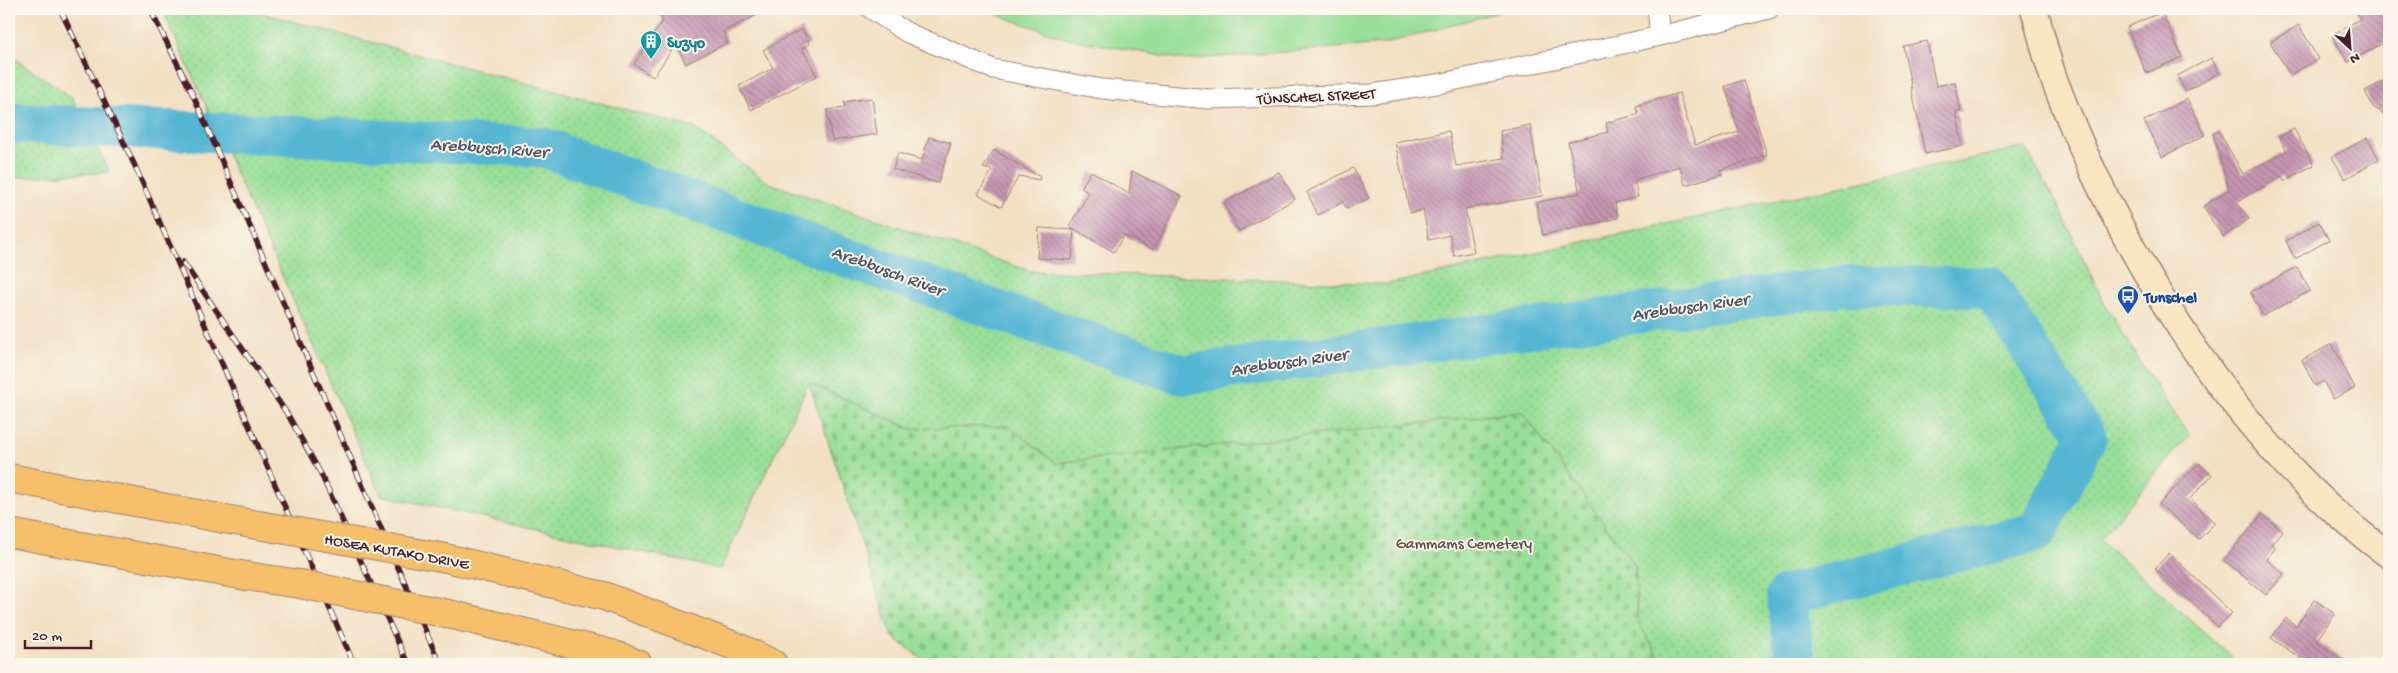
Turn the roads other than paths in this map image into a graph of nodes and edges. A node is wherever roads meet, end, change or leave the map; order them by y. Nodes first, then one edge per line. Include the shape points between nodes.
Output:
1 (871, 9) edge
2 (1657, 9) edge
3 (1769, 9) edge
4 (2034, 9) edge
5 (1660, 36) junction
6 (9, 478) edge
7 (9, 533) edge
8 (2389, 555) edge
9 (638, 664) edge
10 (774, 664) edge

1 - 5 street, TÜNSCHEL STREET via 906,32 993,70 1102,89 1209,99 1372,94 1443,83
2 - 5 street
3 - 5 street, TÜNSCHEL STREET
4 - 8 street via 2054,80 2089,161 2162,300 2216,377 2275,452 2358,533
6 - 10 main road, HOSEA KUTAKO DRIVE, bridge via 446,558 604,596
7 - 9 main road, bridge via 300,584 453,615 612,654

